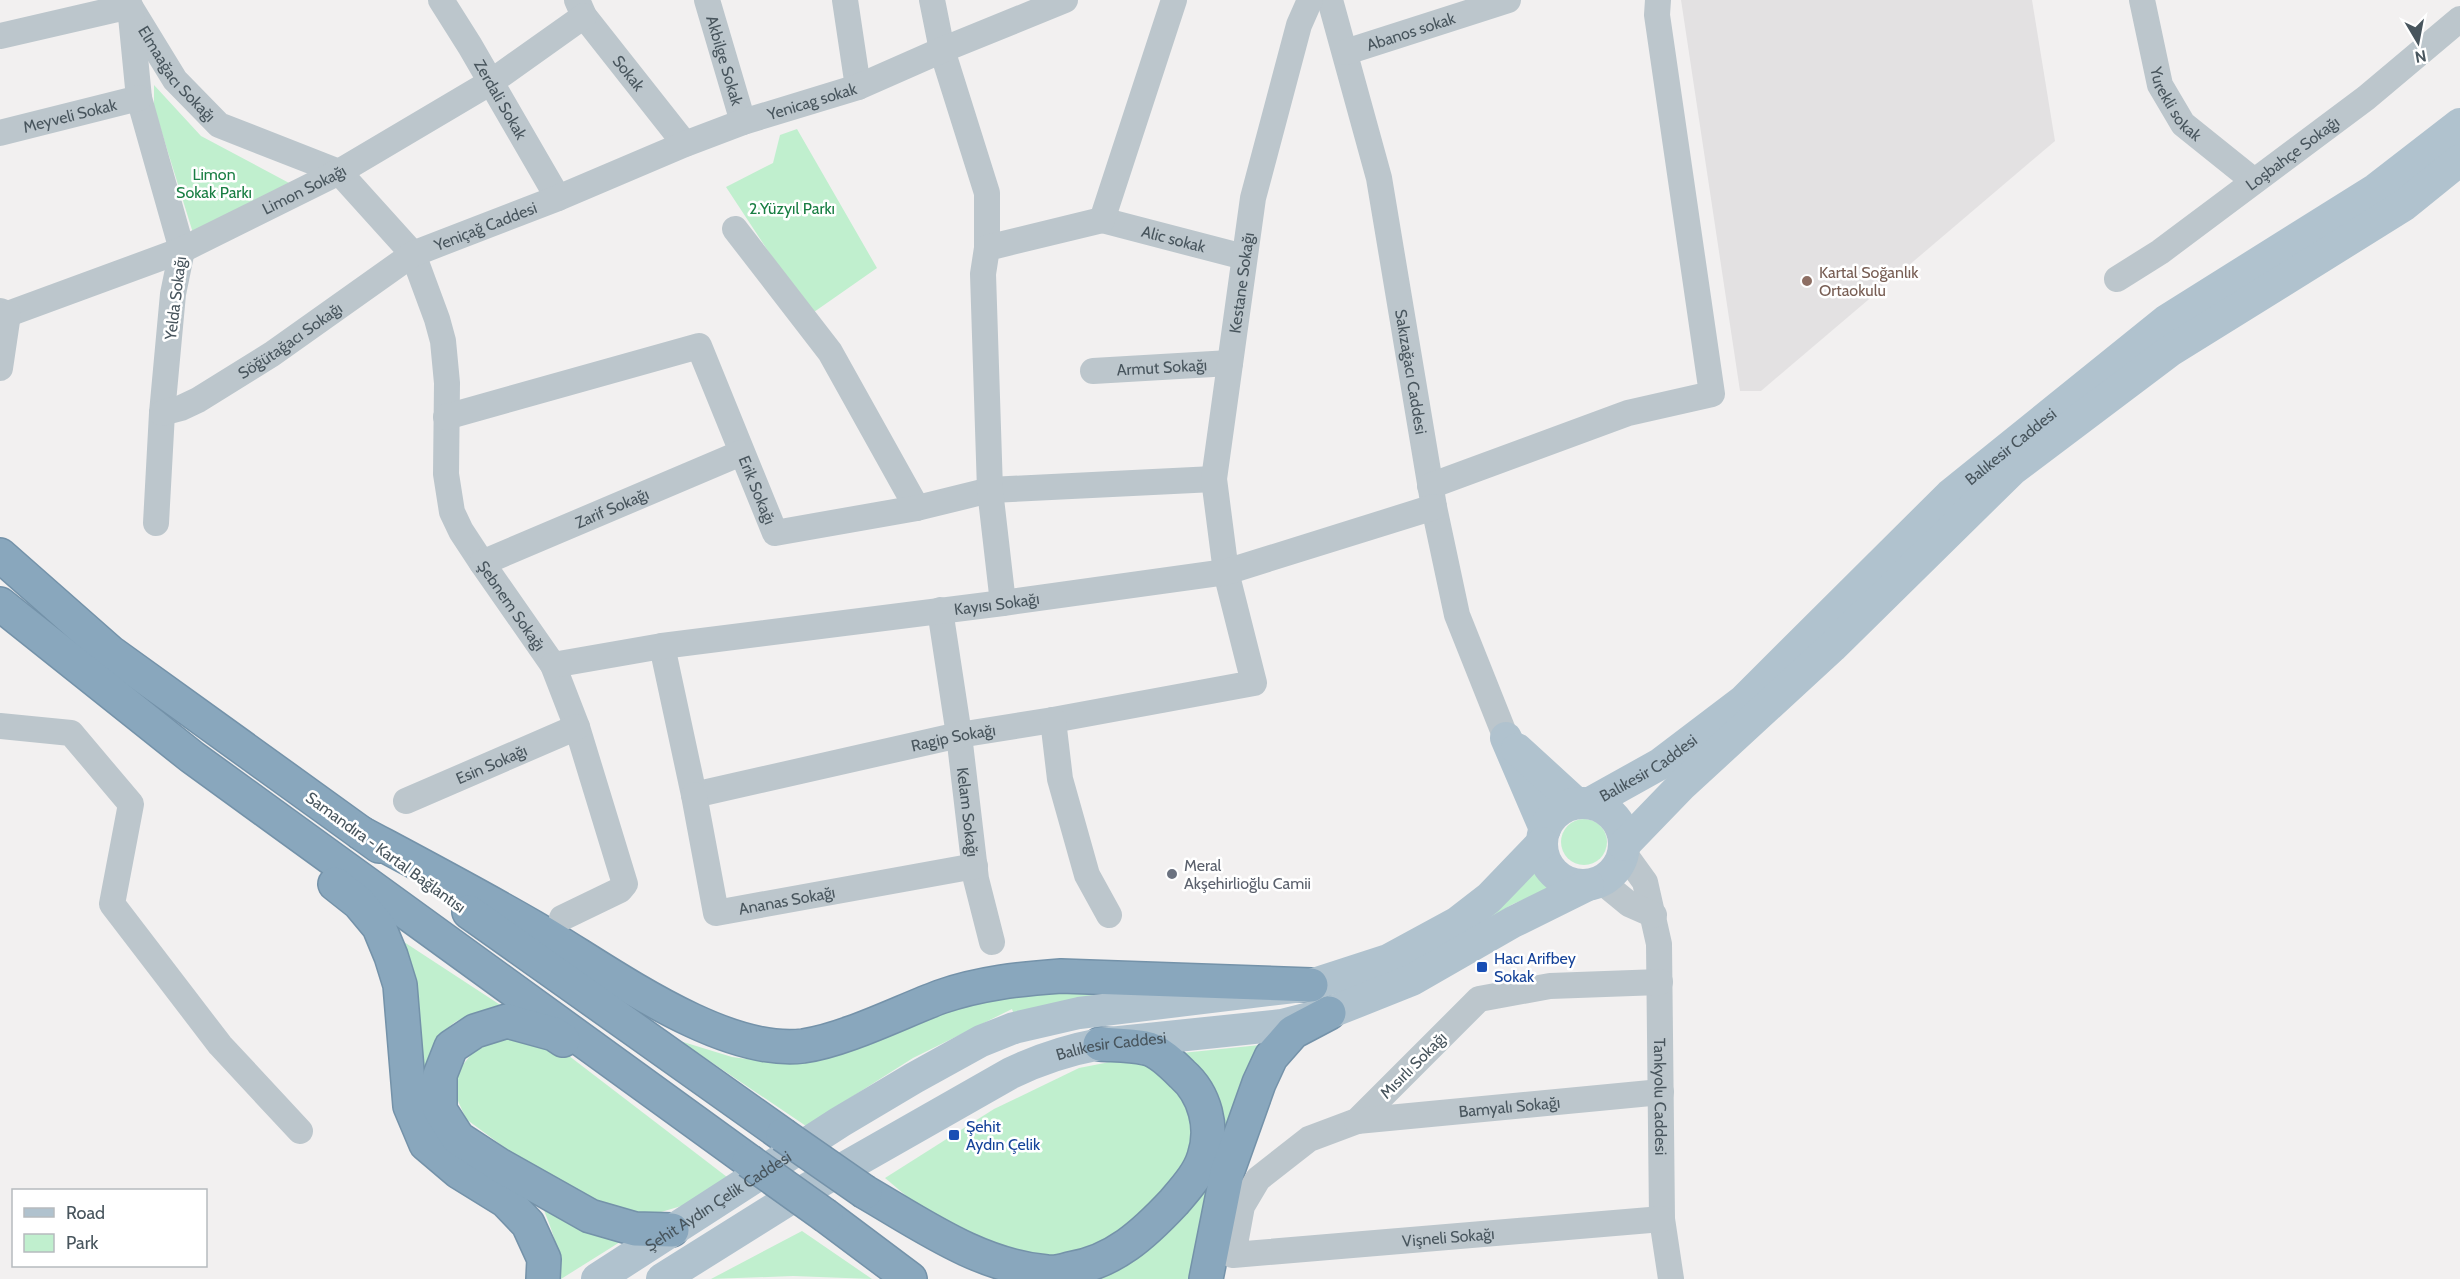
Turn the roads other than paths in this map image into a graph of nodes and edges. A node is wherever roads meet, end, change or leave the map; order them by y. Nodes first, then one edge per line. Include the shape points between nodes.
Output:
1 (441, 0) edge
2 (707, 0) edge
3 (845, 0) edge
4 (932, 0) edge
5 (1065, 0) edge
6 (1174, 0) edge
7 (1310, 0) edge
8 (1330, 0) edge
9 (1508, 0) edge
10 (1658, 0) edge
11 (2142, 0) edge
12 (128, 3) edge
13 (580, 8) edge
14 (2460, 19) edge
15 (0, 36) edge
16 (942, 50) junction
17 (1346, 52) junction
18 (491, 82) junction
19 (858, 87) junction
20 (139, 98) junction
21 (743, 122) junction
22 (2460, 124) edge
23 (0, 133) edge
24 (685, 144) junction
25 (2460, 160) edge
26 (339, 172) junction
27 (2254, 181) junction
28 (558, 198) junction
29 (1102, 220) junction
30 (735, 229) dead end
31 (987, 248) junction
32 (182, 250) junction
33 (413, 254) junction
34 (1244, 257) junction
35 (2117, 279) dead end
36 (4, 312) edge
37 (1230, 363) junction
38 (0, 368) edge
39 (1093, 371) dead end
40 (162, 413) junction
41 (446, 417) junction
42 (741, 453) junction
43 (1214, 479) junction
44 (990, 490) junction
45 (1432, 496) junction
46 (916, 508) junction
47 (156, 523) dead end
48 (0, 555) edge
49 (482, 563) junction
50 (1226, 572) junction
51 (1003, 603) junction
52 (0, 604) edge
53 (940, 610) junction
54 (662, 646) junction
55 (553, 665) junction
56 (1053, 720) junction
57 (0, 726) edge
58 (577, 727) junction
59 (959, 735) junction
60 (1506, 738) junction
61 (192, 757) junction
62 (694, 795) junction
63 (406, 801) dead end
64 (1583, 803) junction
65 (361, 833) junction
66 (1543, 836) junction
67 (1624, 849) junction
68 (975, 866) junction
69 (1594, 883) junction
70 (1109, 915) dead end
71 (1654, 915) junction
72 (562, 918) dead end
73 (992, 942) dead end
74 (1660, 982) junction
75 (1311, 985) junction
76 (1329, 1014) junction
77 (1100, 1044) junction
78 (1661, 1092) junction
79 (1356, 1121) junction
80 (300, 1131) dead end
81 (749, 1161) junction
82 (865, 1192) junction
83 (1662, 1219) junction
84 (672, 1230) junction
85 (1233, 1255) joint
86 (543, 1279) edge
87 (597, 1279) edge
88 (662, 1279) edge
89 (910, 1279) edge
90 (976, 1279) edge
91 (1206, 1279) edge
92 (1671, 1279) edge

1 - 18 street, Zerdali Sokak
2 - 21 street, Akbilge Sokak
3 - 19 street
4 - 16 street
5 - 16 street, Yenicag sokak
6 - 29 street
7 - 34 street, Kestane Sokağı via 1299,25 1253,198
8 - 17 street, Sakızağacı Caddesi
9 - 17 street, Abanos sokak
10 - 45 street, Kayısı Sokağı via 1657,15 1712,394 1628,413
11 - 27 street, Yurekli sokak via 2160,86 2183,124
12 - 15 street
12 - 20 street, Yelda Sokağı
12 - 26 street, Elmaağacı Sokağı via 175,80 219,125
13 - 18 street, Limon Sokağı
13 - 24 street, Sokak
14 - 27 street, Loşbahçe Sokağı via 2366,98
16 - 19 street, Yenicag sokak
16 - 31 street via 987,193
17 - 45 street, Sakızağacı Caddesi via 1379,178
18 - 26 street, Limon Sokağı
18 - 28 street, Zerdali Sokak
19 - 21 street, Yenicag sokak
20 - 23 street, Meyveli Sokak
20 - 32 street, Yelda Sokağı
21 - 24 street, Yenicag sokak
22 - 64 main road, Balıkesir Caddesi via 2376,189 2167,320 1950,495 1743,701 1660,764
24 - 28 street, Yenicag sokak
25 - 67 main road, Balıkesir Caddesi via 2403,206 2170,351 2012,470 1832,647 1682,785
26 - 32 street, Limon Sokağı
26 - 33 street, Elmaağacı Sokağı
27 - 35 street, Loşbahçe Sokağı via 2160,252
28 - 33 street, Yeniçağ Caddesi
29 - 31 street
29 - 34 street, Alic sokak
30 - 46 street via 830,352
31 - 44 street via 983,274
32 - 36 street, Limon Sokağı
32 - 40 street, Yelda Sokağı via 173,294
33 - 40 street, Söğütağacı Sokağı via 263,360 198,400
33 - 41 street, Şebnem Sokağı via 443,341
34 - 37 street, Kestane Sokağı
36 - 38 street
37 - 39 street, Armut Sokağı
37 - 43 street, Kestane Sokağı
40 - 47 street, Yelda Sokağı
41 - 42 street, Erik Sokağı via 699,346
41 - 49 street, Şebnem Sokağı via 446,474 452,512
42 - 46 street, Erik Sokağı via 775,533
42 - 49 street, Zarif Sokağı
43 - 44 street, Erik Sokağı
43 - 50 street, Kestane Sokağı
44 - 46 street, Erik Sokağı
44 - 51 street
45 - 50 street, Kayısı Sokağı
45 - 60 street, Sakızağacı Caddesi via 1456,615
48 - 65 highway, Samandıra - Kartal Bağlantısı via 110,652
49 - 55 street, Şebnem Sokağı
50 - 51 street, Kayısı Sokağı
50 - 56 street, Ragip Sokağı via 1254,683
51 - 53 street, Kayısı Sokağı
52 - 61 highway
53 - 54 street, Kayısı Sokağı
53 - 59 street, Kelam Sokağı
54 - 55 street, Kayısı Sokağı
54 - 62 street
55 - 58 street, Şebnem Sokağı
56 - 59 street, Ragip Sokağı
56 - 70 street via 1063,790 1088,875
57 - 80 street via 71,733 131,804 112,904 220,1045
58 - 63 street, Esin Sokağı
58 - 72 street, Şebnem Sokağı via 626,884
59 - 62 street, Ragip Sokağı
59 - 68 street, Kelam Sokağı
60 - 64 main road
60 - 66 main road
61 - 81 highway
61 - 86 highway via 359,903 379,927 400,985 410,1106 426,1144 459,1172 506,1201 528,1224 544,1259
62 - 68 street, Ananas Sokağı via 716,913
64 - 66 main road via 1557,812
64 - 67 main road via 1613,814 1620,825
65 - 75 highway via 535,927 655,1000 724,1035 765,1044 803,1046 963,990 1023,979 1061,976
65 - 82 highway, Samandıra - Kartal Bağlantısı, bridge
66 - 69 main road via 1544,857 1551,869 1575,884
66 - 75 main road via 1489,898 1458,922 1388,960
67 - 69 main road via 1612,874
67 - 71 street, Tankyolu Caddesi via 1645,882
68 - 73 street, Kelam Sokağı
69 - 71 street
69 - 76 main road, Balıkesir Caddesi via 1513,922 1412,980
71 - 74 street, Tankyolu Caddesi
74 - 78 street, Tankyolu Caddesi
74 - 79 street, Mısırlı Sokağı via 1550,986 1479,999
75 - 84 main road, Şehit Aydın Çelik Caddesi via 1079,1013 1014,1028 981,1041 914,1078
76 - 77 main road, Balıkesir Caddesi via 1282,1025
76 - 91 highway via 1293,1032 1271,1057 1227,1173
77 - 82 highway via 1148,1048 1191,1082 1206,1110 1208,1138 1195,1175 1130,1245 1080,1268 1049,1273 1013,1266 973,1254
77 - 88 main road, Balıkesir Caddesi via 1038,1060 1011,1073 793,1197
78 - 79 street, Bamyalı Sokağı
78 - 83 street, Tankyolu Caddesi
79 - 85 street, Mısırlı Sokağı via 1310,1139 1258,1179 1242,1206
81 - 84 highway via 554,1034 507,1021 475,1031 451,1047 440,1075 440,1110 458,1138 590,1216 634,1229
81 - 89 highway, bridge
82 - 90 highway
83 - 85 street, Vişneli Sokağı
83 - 92 street, Tankyolu Caddesi
84 - 87 main road, Şehit Aydın Çelik Caddesi

